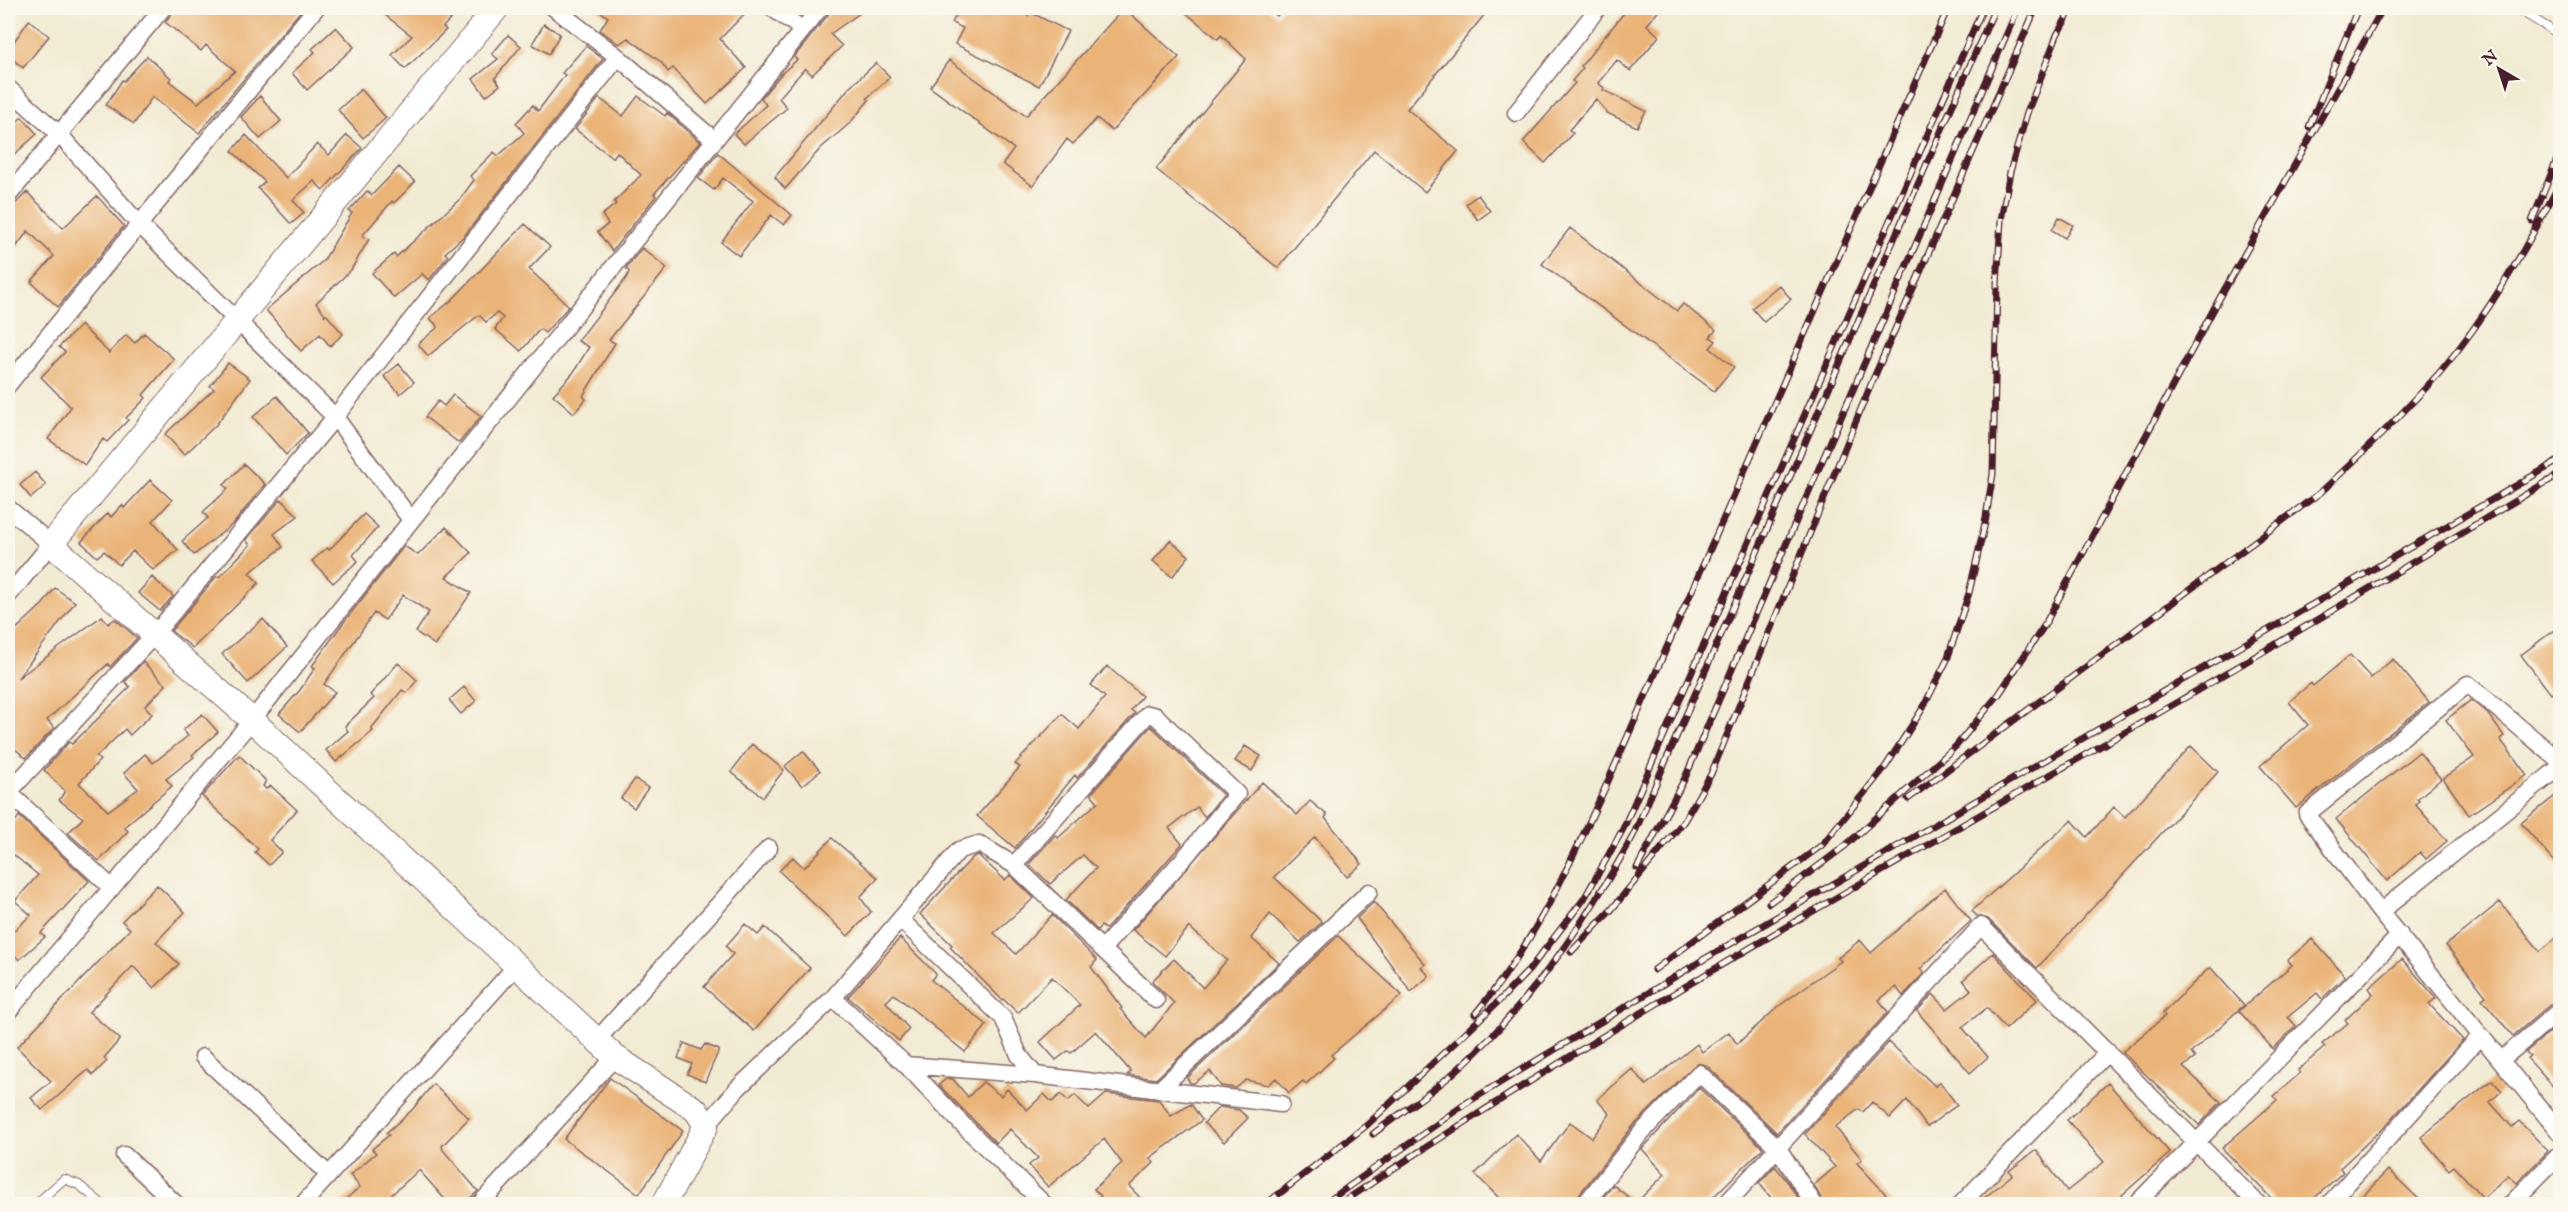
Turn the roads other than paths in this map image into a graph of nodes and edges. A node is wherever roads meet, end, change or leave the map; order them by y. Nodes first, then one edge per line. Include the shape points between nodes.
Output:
1 (163, 8) edge
2 (316, 8) edge
3 (498, 8) edge
4 (554, 8) edge
5 (772, 8) edge
6 (820, 8) edge
7 (1598, 8) edge
8 (2516, 8) edge
9 (802, 29) junction
10 (2560, 35) edge
11 (618, 57) junction
12 (8, 88) edge
13 (1516, 113) dead end
14 (60, 135) junction
15 (714, 140) junction
16 (8, 196) edge
17 (139, 224) junction
18 (235, 321) junction
19 (8, 385) edge
20 (335, 417) junction
21 (8, 508) edge
22 (411, 520) junction
23 (51, 544) junction
24 (8, 596) edge
25 (155, 634) junction
26 (252, 720) junction
27 (2560, 761) edge
28 (2560, 767) edge
29 (8, 793) edge
30 (770, 848) dead end
31 (1014, 866) junction
32 (112, 888) junction
33 (1369, 892) dead end
34 (2380, 912) junction
35 (900, 919) junction
36 (2400, 935) junction
37 (1103, 948) junction
38 (517, 965) junction
39 (833, 998) junction
40 (1156, 1000) dead end
41 (2560, 1010) edge
42 (8, 1012) edge
43 (2481, 1035) junction
44 (597, 1040) junction
45 (2108, 1052) junction
46 (203, 1057) dead end
47 (615, 1057) junction
48 (2501, 1060) junction
49 (906, 1065) junction
50 (1035, 1075) junction
51 (1160, 1089) junction
52 (1281, 1104) dead end
53 (706, 1126) junction
54 (2560, 1133) edge
55 (2195, 1142) junction
56 (1778, 1148) junction
57 (2560, 1154) edge
58 (124, 1155) dead end
59 (329, 1175) junction
60 (36, 1204) edge
61 (102, 1204) edge
62 (176, 1204) edge
63 (303, 1204) edge
64 (480, 1204) edge
65 (664, 1204) edge
66 (1044, 1204) edge
67 (1585, 1204) edge
68 (1726, 1204) edge
69 (1814, 1204) edge
70 (1961, 1204) edge
71 (2136, 1204) edge
72 (2258, 1204) edge
73 (2329, 1204) edge
74 (2511, 1204) edge

1 - 14 street
2 - 17 street
3 - 18 street
4 - 11 street
5 - 9 street
6 - 9 street
7 - 13 street
8 - 10 lane
9 - 15 street
11 - 15 street
11 - 20 street
12 - 14 street
14 - 16 street
14 - 17 street
15 - 22 street
17 - 18 street
17 - 19 street
18 - 20 street
18 - 23 street
20 - 22 street
20 - 25 street
21 - 23 street
22 - 26 street
23 - 24 street
23 - 25 street
25 - 26 street
25 - 29 street
26 - 32 street
26 - 38 street
27 - 34 street via 2468,684 2307,814
28 - 34 street
29 - 32 street
30 - 44 street
31 - 35 street via 979,844 959,850
31 - 37 street
31 - 37 street via 1149,714 1214,770 1237,794
32 - 42 street
33 - 51 street
34 - 36 street
35 - 39 street
35 - 50 street via 1003,1018 1019,1055
36 - 43 street
36 - 55 street
37 - 40 street
38 - 44 street
38 - 59 street
39 - 49 street
39 - 53 street via 738,1088
41 - 48 street
43 - 48 street
43 - 73 street
44 - 47 street
45 - 55 street
45 - 56 street via 1981,926
45 - 70 street
46 - 59 street
47 - 53 street via 696,1110
47 - 64 street
48 - 54 street
49 - 50 street
49 - 66 street
50 - 51 street
51 - 52 street
53 - 65 street
55 - 71 street
55 - 72 street
56 - 67 street via 1699,1073 1641,1133
56 - 68 street
56 - 69 street
57 - 74 street
58 - 62 street
59 - 63 street
60 - 61 lane via 64,1179 80,1185

